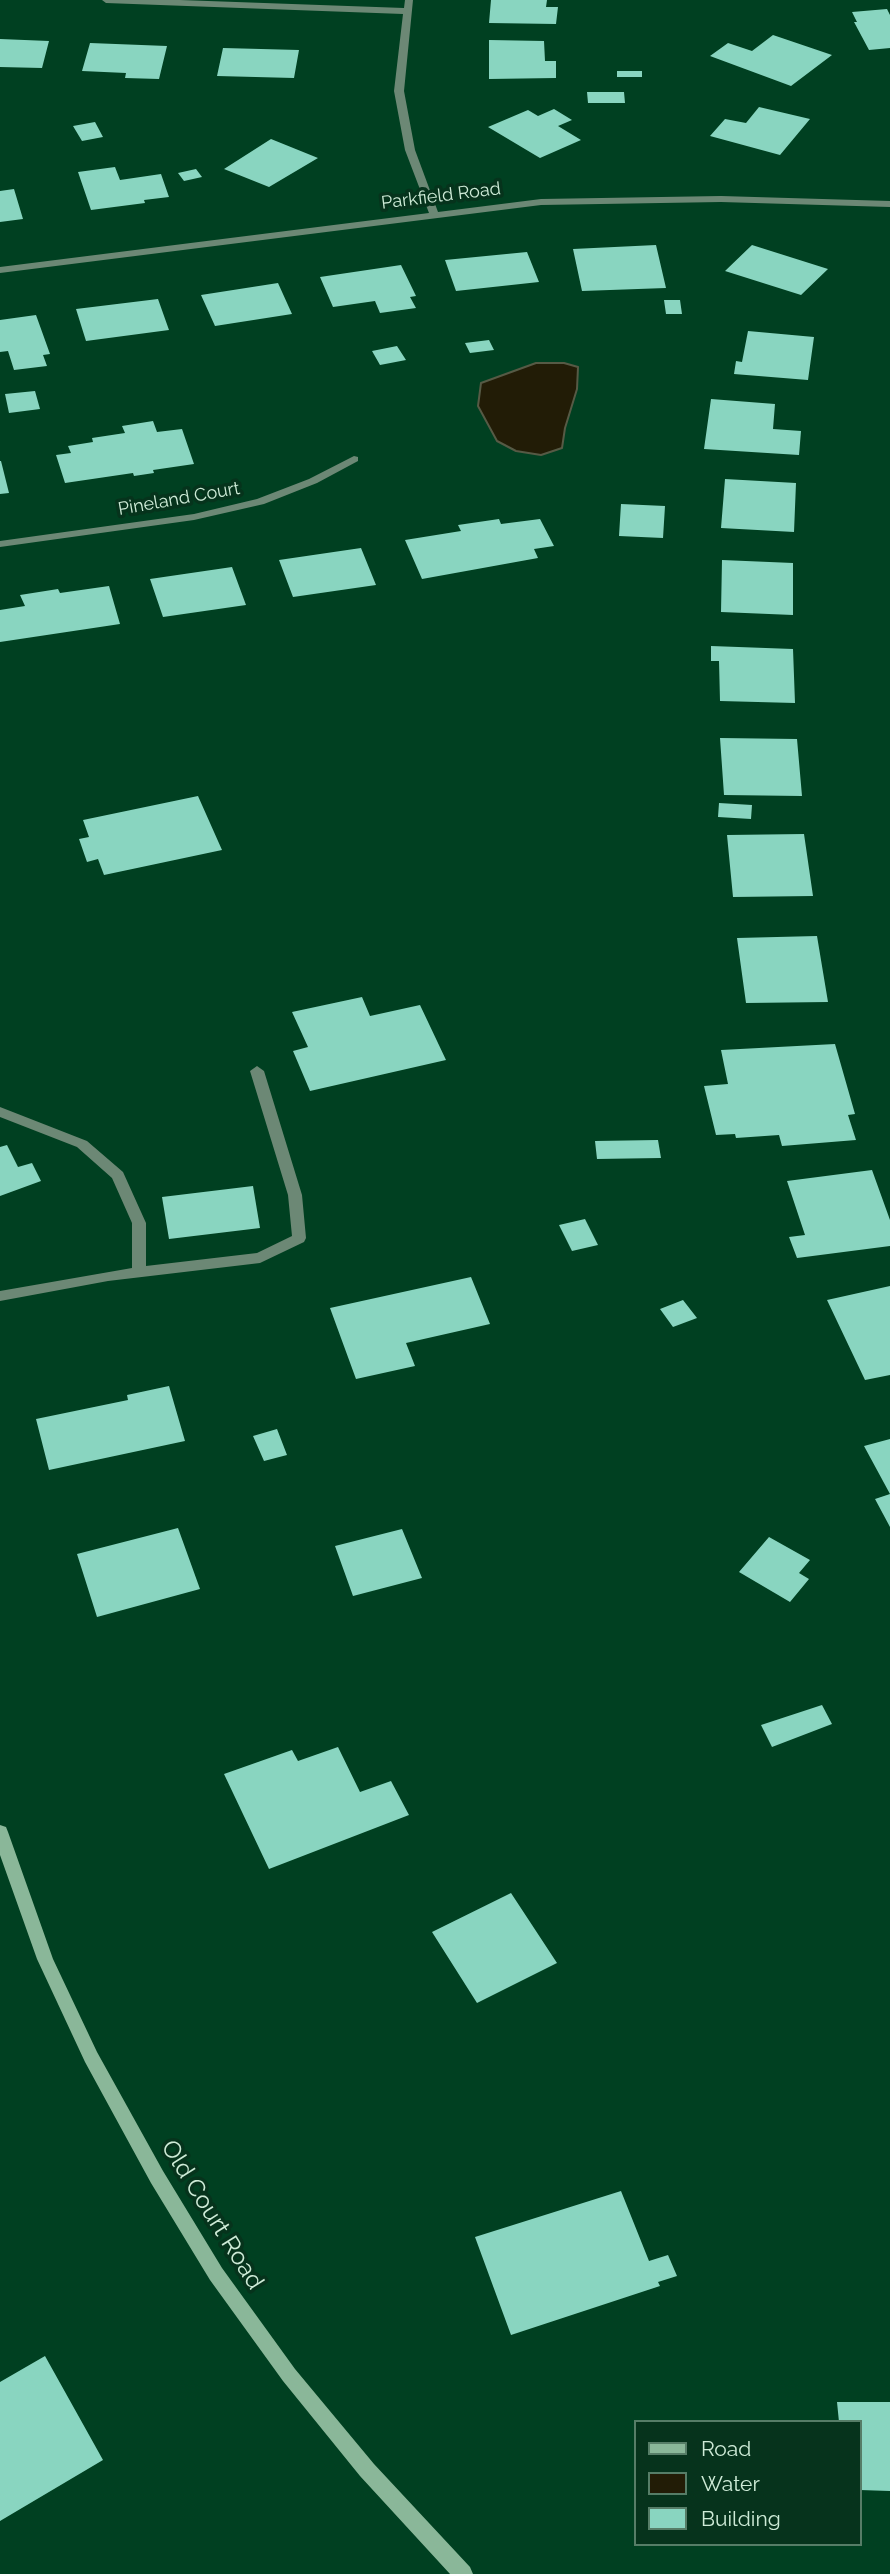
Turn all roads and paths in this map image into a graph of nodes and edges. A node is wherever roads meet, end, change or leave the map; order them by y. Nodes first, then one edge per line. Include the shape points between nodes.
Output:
1 (106, 0) edge
2 (410, 0) edge
3 (408, 11) junction
4 (890, 204) edge
5 (434, 214) junction
6 (0, 270) edge
7 (354, 458) dead end
8 (0, 544) edge
9 (257, 1071) dead end
10 (0, 1112) edge
11 (139, 1272) junction
12 (0, 1296) edge
13 (0, 1832) edge
14 (463, 2574) edge

1 - 3 street
2 - 3 street
3 - 5 street via 399,91 411,150
4 - 5 street, Parkfield Road via 635,198
5 - 6 street, Parkfield Road
7 - 8 street, Pineland Court via 260,502 194,517
9 - 11 street via 295,1195 299,1238 260,1258
10 - 11 street via 82,1144 118,1175 139,1223
11 - 12 street
13 - 14 main road, Old Court Road via 45,1959 91,2057 216,2274 289,2375 367,2470

